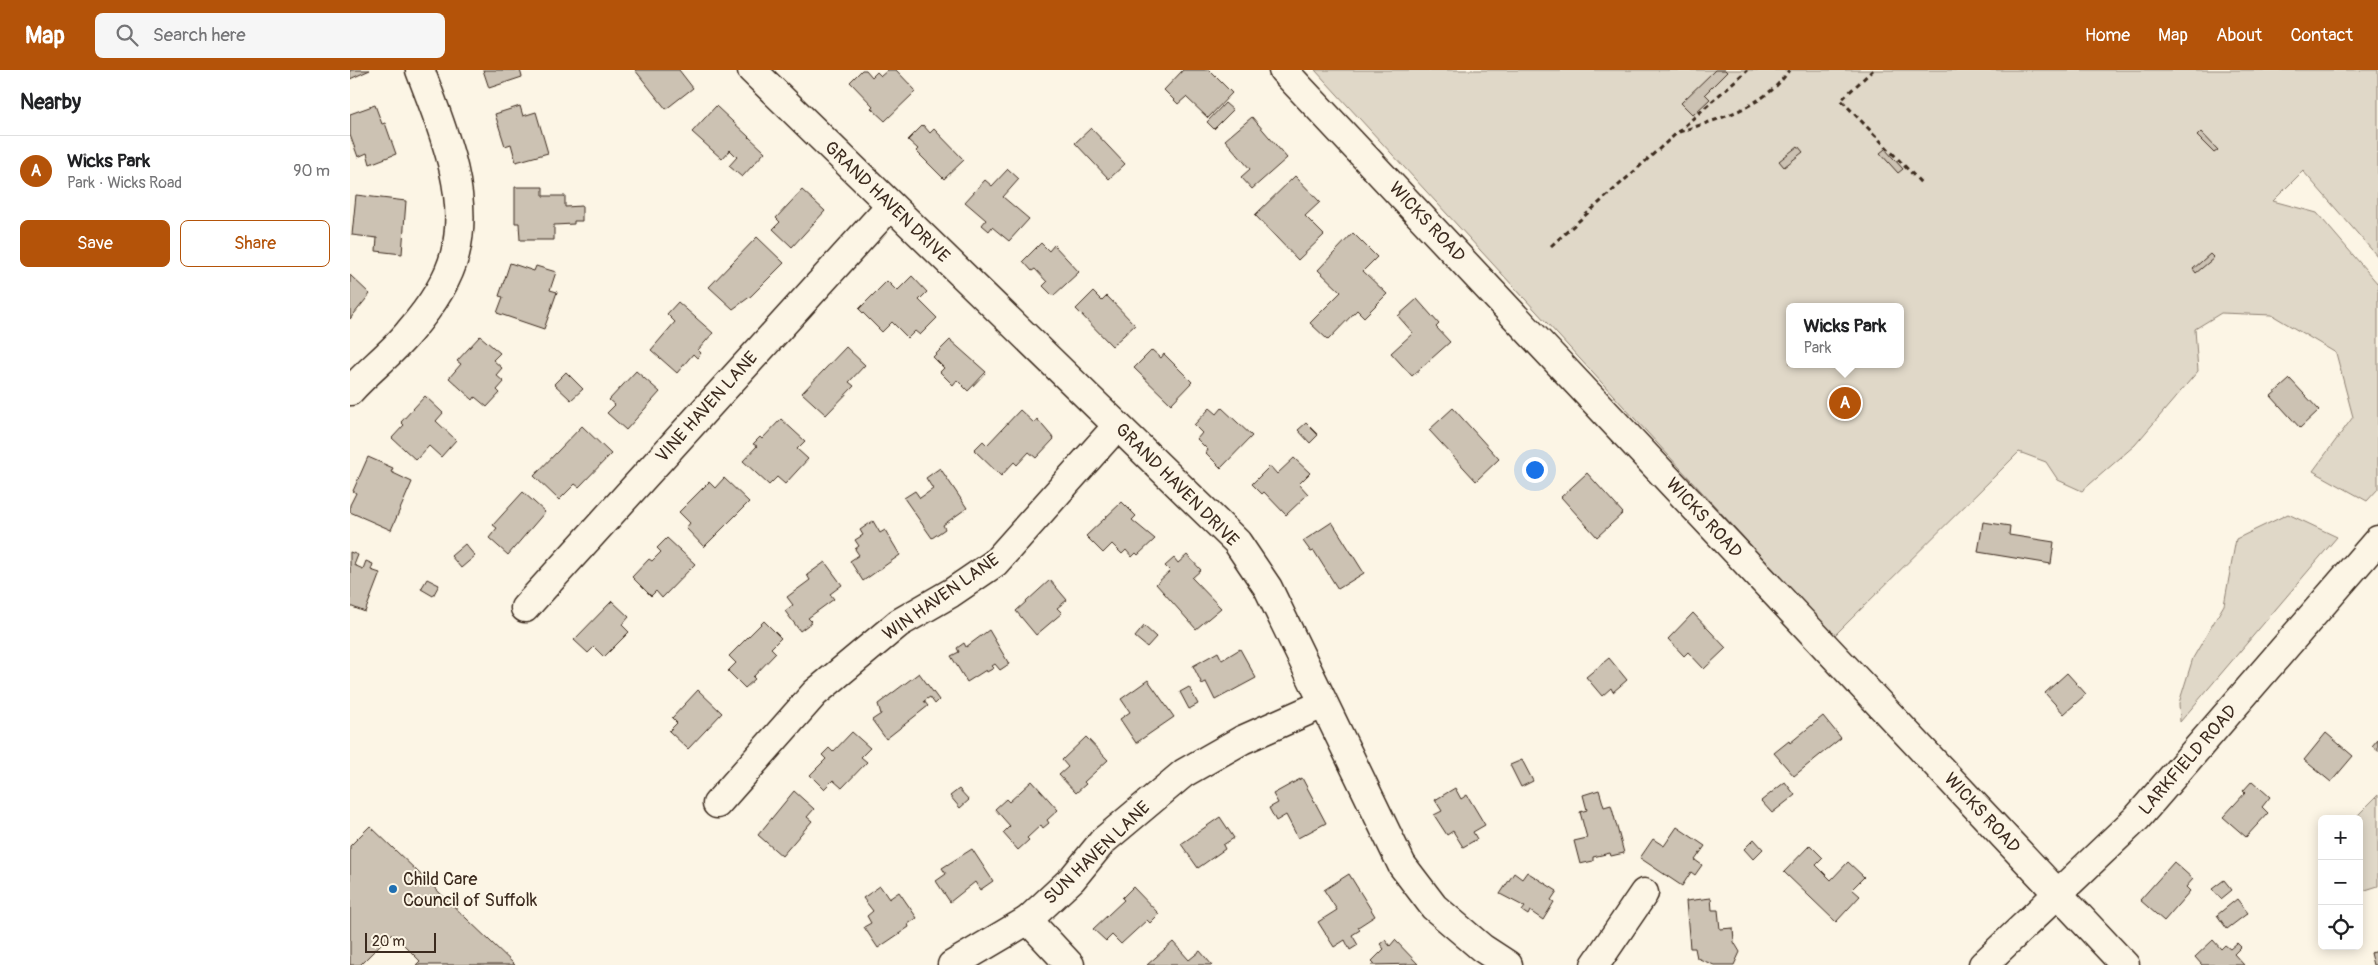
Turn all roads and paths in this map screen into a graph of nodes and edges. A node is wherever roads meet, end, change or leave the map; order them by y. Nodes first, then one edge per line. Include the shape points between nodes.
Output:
1 (420, 70) edge
2 (752, 70) edge
3 (1283, 70) edge
4 (1747, 70) edge
5 (1789, 70) edge
6 (1871, 70) edge
7 (1676, 133) junction
8 (1923, 185) dead end
9 (890, 206) junction
10 (1551, 246) dead end
11 (350, 390) edge
12 (1117, 426) junction
13 (2378, 540) edge
14 (525, 608) dead end
15 (1323, 704) junction
16 (717, 804) dead end
17 (1644, 893) dead end
18 (2059, 894) junction
19 (1028, 920) junction
20 (952, 965) edge
21 (1070, 965) edge
22 (1508, 965) edge
23 (1595, 965) edge
24 (1983, 965) edge
25 (2125, 965) edge

1 - 11 street via 440,123 452,169 459,212 455,254 437,294 409,332
2 - 9 street, GRAND HAVEN DRIVE
3 - 18 street, WICKS ROAD
4 - 7 path
5 - 7 path via 1764,98 1724,117
6 - 8 path via 1841,100
7 - 10 path
9 - 12 street, GRAND HAVEN DRIVE
9 - 14 street, VINE HAVEN LANE
12 - 15 street, GRAND HAVEN DRIVE via 1237,542 1268,588
12 - 16 street, WIN HAVEN LANE via 995,563 951,593 899,622 815,693
13 - 18 street, LARKFIELD ROAD via 2137,818
15 - 19 street, SUN HAVEN LANE via 1242,740 1184,773 1103,841 1072,879
15 - 22 street, GRAND HAVEN DRIVE via 1402,865 1434,907 1482,948
17 - 23 street
18 - 24 street, LARKFIELD ROAD
18 - 25 street, WICKS ROAD
19 - 20 street, SUN HAVEN LANE
19 - 21 street

